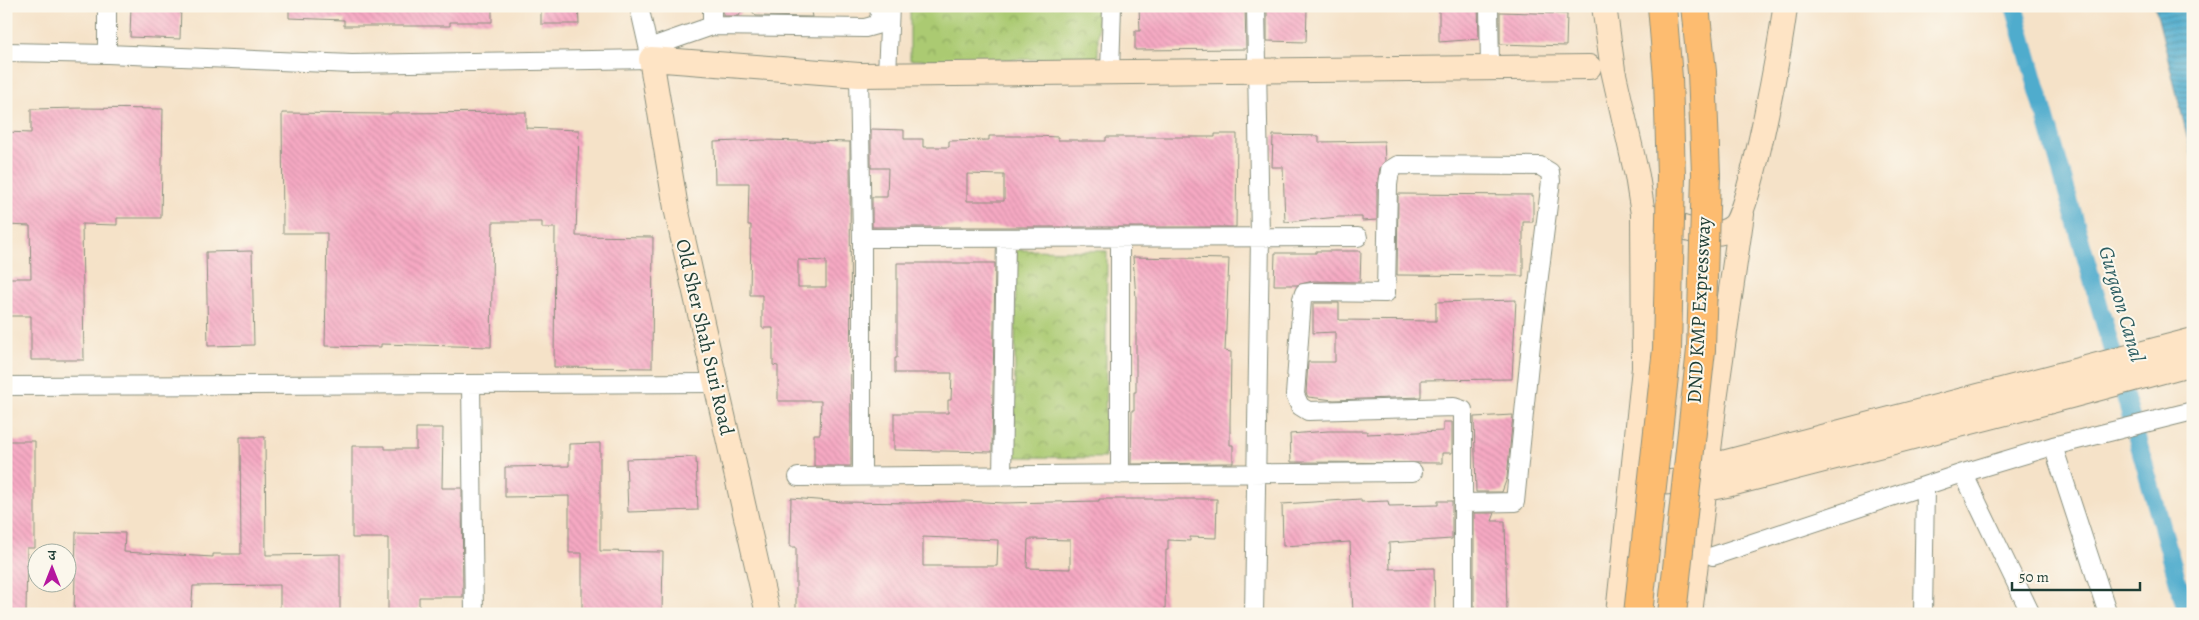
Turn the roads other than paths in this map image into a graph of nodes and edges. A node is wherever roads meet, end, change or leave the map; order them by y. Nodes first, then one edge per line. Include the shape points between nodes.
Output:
1 (107, 6) edge
2 (639, 6) edge
3 (712, 6) edge
4 (879, 6) edge
5 (890, 6) edge
6 (1112, 6) edge
7 (1256, 6) edge
8 (1488, 6) edge
9 (1604, 6) edge
10 (1662, 6) edge
11 (1695, 6) edge
12 (1785, 6) edge
13 (712, 26) junction
14 (6, 52) edge
15 (108, 54) junction
16 (650, 54) junction
17 (1589, 67) dead end
18 (1490, 68) junction
19 (1110, 72) junction
20 (1256, 72) junction
21 (887, 74) junction
22 (859, 75) junction
23 (1642, 214) junction
24 (1742, 214) junction
25 (1260, 237) junction
26 (1358, 237) dead end
27 (862, 238) junction
28 (1006, 238) junction
29 (1120, 238) junction
30 (2192, 348) edge
31 (716, 383) junction
32 (471, 384) junction
33 (6, 386) edge
34 (2185, 413) edge
35 (2053, 446) junction
36 (1413, 472) dead end
37 (1963, 473) junction
38 (1120, 475) junction
39 (1256, 475) junction
40 (862, 476) junction
41 (1002, 476) junction
42 (798, 477) dead end
43 (1702, 479) junction
44 (1632, 486) junction
45 (1925, 487) junction
46 (1464, 503) junction
47 (1713, 556) dead end
48 (474, 614) edge
49 (768, 614) edge
50 (1254, 614) edge
51 (1464, 614) edge
52 (1618, 614) edge
53 (1638, 614) edge
54 (1672, 614) edge
55 (1690, 614) edge
56 (1922, 614) edge
57 (2031, 614) edge
58 (2108, 614) edge

1 - 15 street
2 - 16 street
3 - 13 street
4 - 13 street via 876,26 865,28
5 - 21 street
6 - 19 street
7 - 20 street
8 - 18 street
9 - 23 street via 1613,70 1637,176
10 - 53 highway, DND KMP Expressway, bridge via 1671,176 1667,349
11 - 54 highway, DND KMP Expressway, bridge via 1702,72 1706,174 1701,350
12 - 24 street via 1776,65
13 - 16 street
14 - 15 street
15 - 16 street via 352,64
16 - 22 street
16 - 31 street, Old Sher Shah Suri Road via 676,208
17 - 18 street
18 - 20 street
19 - 20 street
19 - 21 street
20 - 25 street
21 - 22 street
22 - 27 street
23 - 24 street via 1688,230 1713,234 1734,227
23 - 44 street via 1644,368
24 - 43 street
25 - 26 street
25 - 29 street
25 - 39 street
27 - 28 street
27 - 40 street
28 - 29 street
28 - 41 street
29 - 38 street
30 - 43 street via 2064,373
30 - 43 street via 2071,396
31 - 32 street
31 - 49 street, Old Sher Shah Suri Road
32 - 33 street
32 - 48 street
34 - 35 street
35 - 37 street
35 - 58 street
36 - 39 street
37 - 45 street
37 - 57 street
38 - 39 street
38 - 41 street
39 - 50 street
40 - 41 street
40 - 42 street
43 - 44 street
43 - 55 street
44 - 52 street
45 - 47 street
45 - 56 street
46 - 46 street via 1463,410 1454,407 1308,411 1300,406 1295,395 1302,299 1304,293 1313,292 1386,292 1388,185 1390,170 1398,165 1540,166 1550,172 1551,181 1515,502
46 - 51 street

